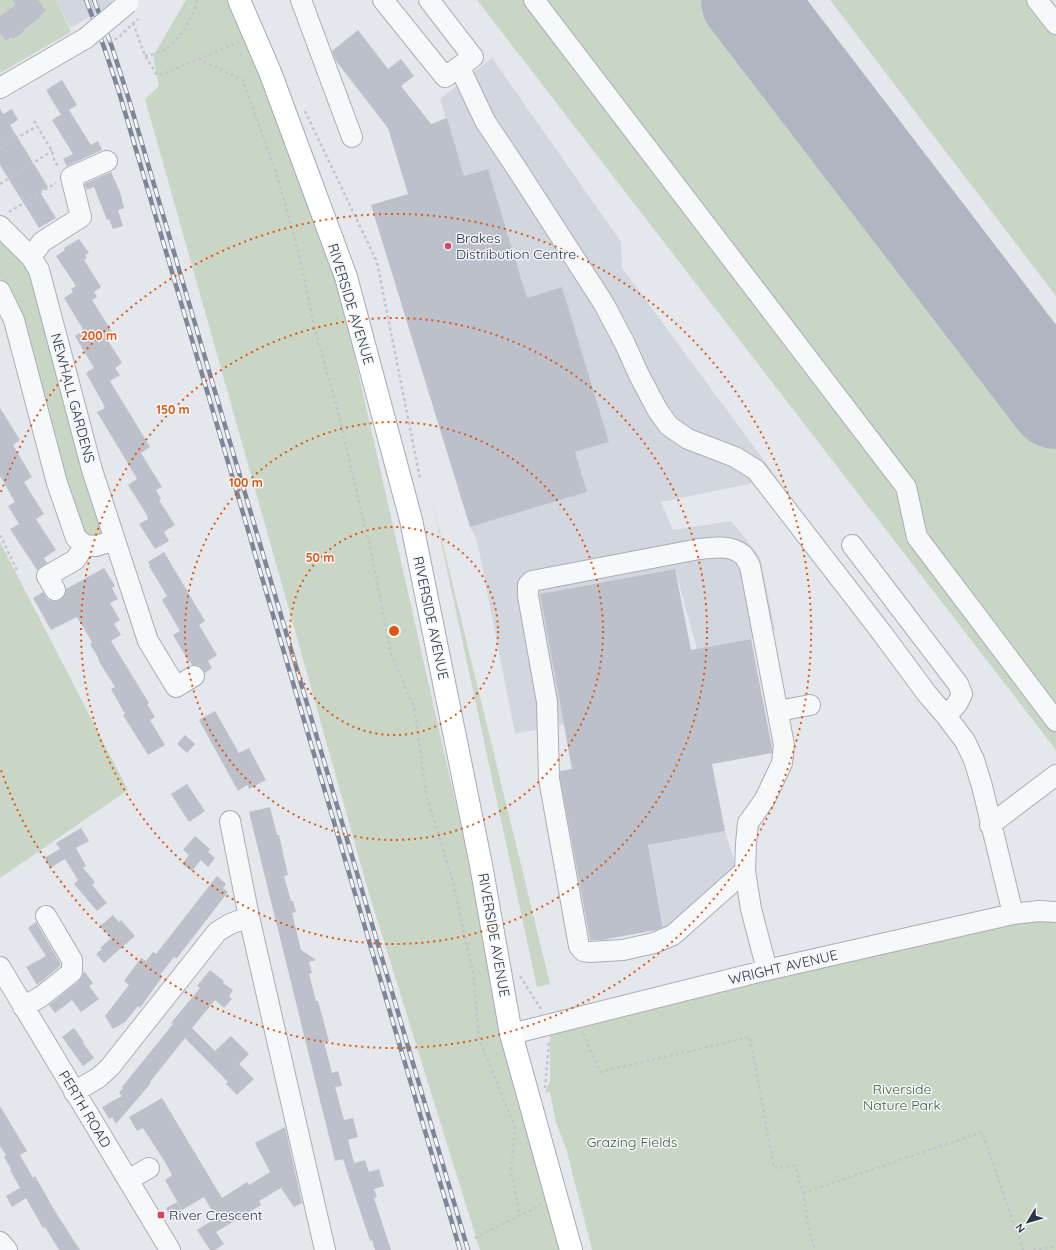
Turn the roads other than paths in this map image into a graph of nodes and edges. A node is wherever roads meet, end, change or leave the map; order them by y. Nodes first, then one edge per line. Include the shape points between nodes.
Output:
1 (239, 0) edge
2 (301, 0) edge
3 (383, 0) edge
4 (429, 0) edge
5 (534, 0) edge
6 (1038, 0) edge
7 (129, 2) edge
8 (1056, 24) edge
9 (460, 68) junction
10 (0, 88) edge
11 (352, 137) dead end
12 (107, 161) dead end
13 (4, 219) edge
14 (31, 257) junction
15 (0, 292) edge
16 (114, 540) junction
17 (85, 545) junction
18 (852, 545) dead end
19 (55, 590) dead end
20 (194, 676) dead end
21 (810, 705) dead end
22 (778, 711) junction
23 (946, 716) junction
24 (1056, 721) edge
25 (1056, 775) edge
26 (230, 821) dead end
27 (990, 825) junction
28 (745, 871) junction
29 (1056, 912) edge
30 (1013, 914) junction
31 (46, 916) dead end
32 (249, 917) junction
33 (0, 967) edge
34 (767, 970) junction
35 (23, 1007) junction
36 (511, 1034) junction
37 (74, 1092) junction
38 (148, 1168) dead end
39 (128, 1180) junction
40 (0, 1242) edge
41 (7, 1250) edge
42 (170, 1250) edge
43 (325, 1250) edge
44 (571, 1250) edge

1 - 36 main road, RIVERSIDE AVENUE via 273,79 346,277 411,520 481,865
2 - 11 street
3 - 9 street via 445,77
4 - 9 street via 473,57
5 - 24 street via 906,487 917,537
6 - 8 street
7 - 10 street, bridge via 86,38
9 - 23 street via 485,121 604,304 658,411 669,426 688,439 735,457 756,470 922,689
12 - 14 street via 71,177 81,217 42,242
13 - 14 street, NEWHALL GARDENS
14 - 16 street, NEWHALL GARDENS via 39,270 92,470
15 - 17 street via 14,320 57,483 76,538
16 - 17 street via 96,546
16 - 20 street, NEWHALL GARDENS via 148,641 176,687
17 - 19 street via 75,560 47,576
18 - 23 street via 958,684 962,694
21 - 22 street
22 - 28 street via 784,745 782,763 765,799 748,823
22 - 28 street via 750,566 744,556 733,550 719,547 699,549 532,581 528,585 547,702 549,780 579,946 583,951 590,952 623,950 654,943 673,935
23 - 27 street via 966,742 974,760
25 - 27 street
26 - 32 street
27 - 30 street
28 - 34 street via 751,909
29 - 30 street, WRIGHT AVENUE
30 - 34 street, WRIGHT AVENUE
31 - 35 street via 72,960 72,972 42,996
32 - 37 street via 217,932 110,1067 98,1078
32 - 43 street
33 - 35 street, PERTH ROAD
34 - 36 street, WRIGHT AVENUE
35 - 37 street, PERTH ROAD
36 - 44 main road, RIVERSIDE AVENUE
37 - 39 street, PERTH ROAD
38 - 39 street
39 - 42 street, PERTH ROAD
40 - 41 street

